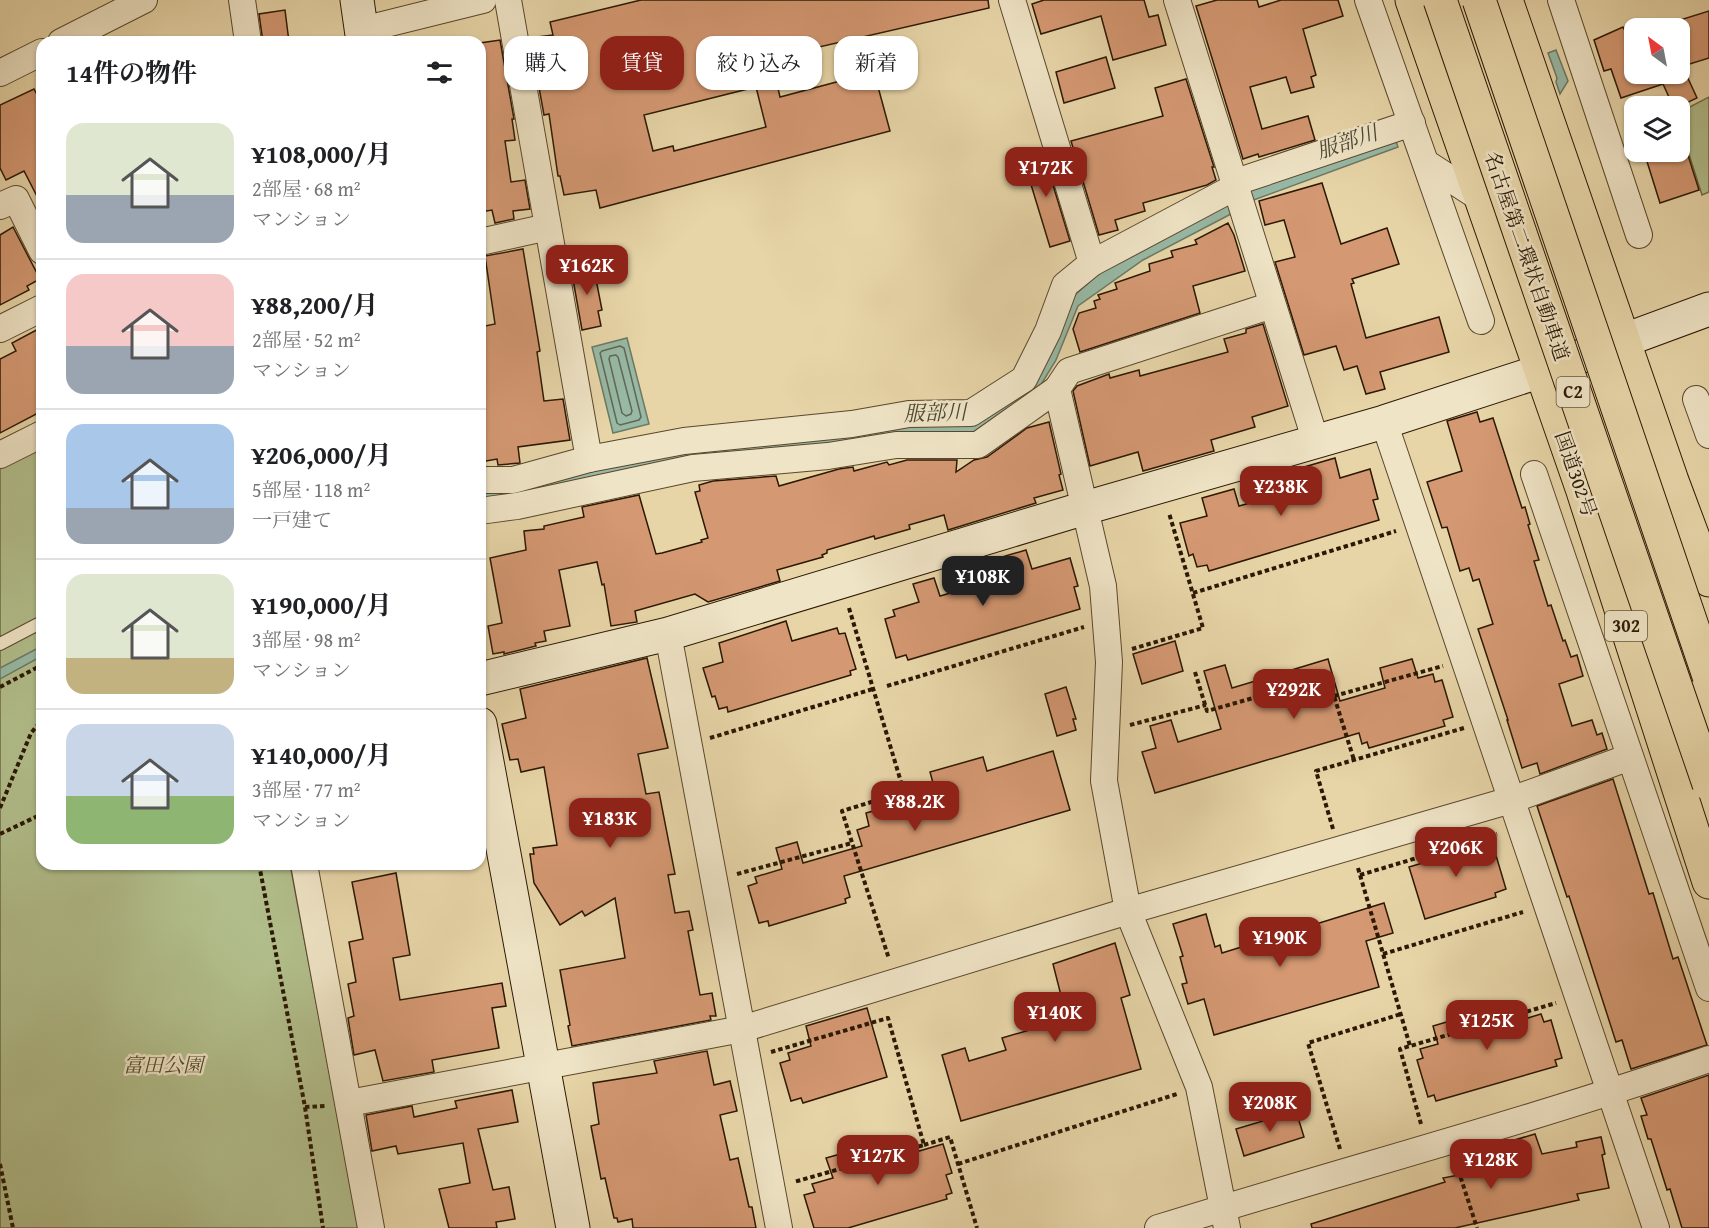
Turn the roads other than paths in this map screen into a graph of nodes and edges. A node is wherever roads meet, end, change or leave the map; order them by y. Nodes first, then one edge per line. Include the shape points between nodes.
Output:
1 (144, 0) edge
2 (242, 0) edge
3 (483, 0) edge
4 (508, 0) edge
5 (1012, 0) edge
6 (1178, 0) edge
7 (1368, 0) edge
8 (1412, 0) edge
9 (1440, 0) edge
10 (1479, 0) edge
11 (1506, 0) edge
12 (1569, 2) edge
13 (360, 24) edge
14 (76, 36) edge
15 (247, 36) edge
16 (36, 55) edge
17 (0, 73) edge
18 (1412, 123) junction
19 (1426, 163) junction
20 (1234, 185) junction
21 (1480, 198) junction
22 (0, 206) edge
23 (548, 227) junction
24 (1639, 235) dead end
25 (36, 239) edge
26 (486, 241) edge
27 (1092, 263) junction
28 (1272, 305) junction
29 (1709, 309) edge
30 (36, 311) edge
31 (1481, 321) dead end
32 (0, 329) edge
33 (1623, 342) junction
34 (1541, 371) junction
35 (1039, 388) junction
36 (1696, 399) dead end
37 (1384, 422) junction
38 (1709, 435) edge
39 (36, 437) edge
40 (1316, 442) junction
41 (0, 455) edge
42 (589, 459) junction
43 (1534, 474) dead end
44 (486, 480) edge
45 (1085, 508) junction
46 (486, 510) edge
47 (1709, 580) edge
48 (1615, 593) junction
49 (36, 625) edge
50 (1586, 627) junction
51 (668, 634) junction
52 (0, 644) edge
53 (1709, 676) edge
54 (486, 678) edge
55 (486, 756) edge
56 (1630, 757) junction
57 (1709, 784) edge
58 (1511, 800) junction
59 (305, 870) edge
60 (1709, 882) edge
61 (1128, 911) junction
62 (1709, 988) edge
63 (742, 1029) junction
64 (1709, 1059) edge
65 (544, 1066) junction
66 (1610, 1093) junction
67 (349, 1103) junction
68 (1225, 1218) edge
69 (371, 1228) edge
70 (573, 1228) edge
71 (779, 1228) edge
72 (1158, 1228) edge
73 (1656, 1228) edge

1 - 14 street
2 - 15 street
3 - 13 street
4 - 23 street
5 - 27 street
6 - 20 street
7 - 18 street
8 - 21 highway, 国道302号 / 302
9 - 57 highway, 名古屋第二環状自動車道 / C2, bridge
10 - 53 highway, 名古屋第二環状自動車道 / C2, bridge
11 - 33 highway
12 - 24 street
16 - 17 street
18 - 19 street
18 - 20 street
19 - 21 street
19 - 31 street
20 - 27 street
20 - 28 street
21 - 34 highway, 国道302号 / 302
22 - 25 street via 16,198
23 - 26 street
23 - 42 street
27 - 35 street via 1065,285 1048,331
28 - 35 street via 1069,371
28 - 40 street
29 - 33 street
30 - 32 street
33 - 34 street
33 - 47 highway
34 - 37 street
34 - 48 highway, 国道302号 / 302
35 - 42 street via 971,413 909,414 852,424 684,441
35 - 45 street
35 - 46 street via 978,445 896,445 828,456 693,468
36 - 38 street
37 - 40 street
37 - 58 street
39 - 41 street
40 - 45 street
42 - 44 street via 513,480
43 - 50 street
45 - 51 street
45 - 61 street via 1103,586 1109,656 1104,781
48 - 50 street
48 - 60 highway, 国道302号 / 302
49 - 52 lane
50 - 56 street
51 - 54 street
51 - 63 street
55 - 65 street
56 - 58 street
56 - 62 street
58 - 61 street
58 - 66 street
59 - 67 street
61 - 63 street
61 - 68 street via 1199,1087
63 - 65 street
63 - 71 street
64 - 66 street
65 - 67 street
65 - 70 street
66 - 68 street via 1347,1170
66 - 73 street
67 - 69 street
68 - 72 street

